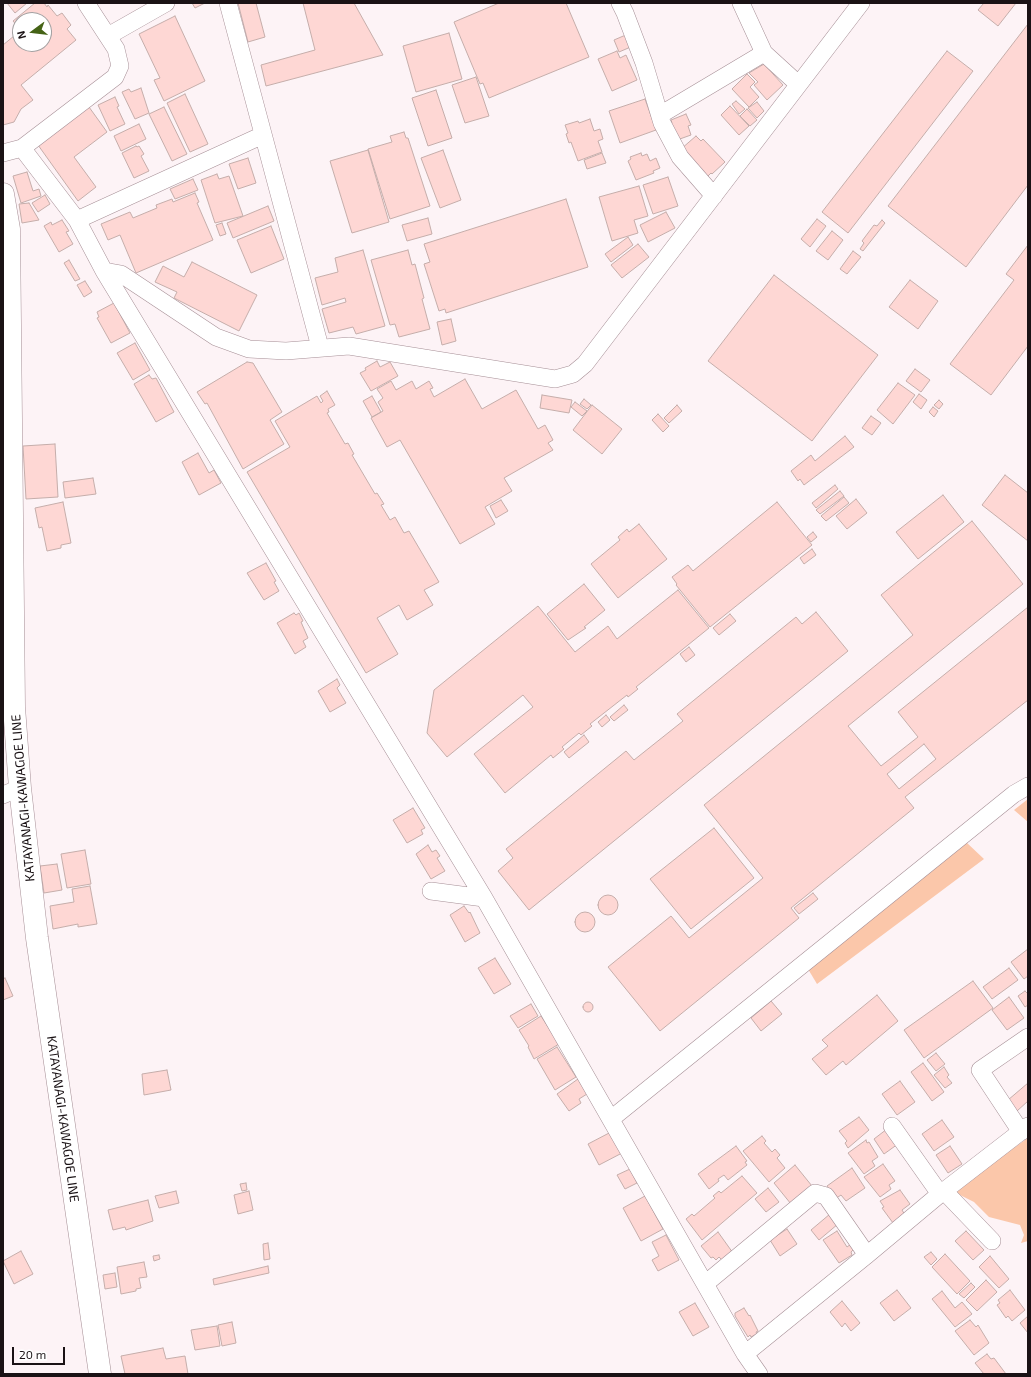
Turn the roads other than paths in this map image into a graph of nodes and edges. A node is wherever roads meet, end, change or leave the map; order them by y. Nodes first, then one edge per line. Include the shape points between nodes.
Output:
1 (86, 3) edge
2 (166, 3) edge
3 (228, 3) edge
4 (620, 3) edge
5 (742, 3) edge
6 (861, 3) edge
7 (108, 36) junction
8 (764, 53) junction
9 (798, 84) junction
10 (660, 115) junction
11 (263, 135) junction
12 (22, 148) junction
13 (3, 153) edge
14 (3, 196) edge
15 (714, 196) junction
16 (77, 220) junction
17 (104, 271) junction
18 (320, 347) junction
19 (7, 494) edge
20 (1028, 786) edge
21 (11, 792) edge
22 (431, 891) dead end
23 (484, 898) junction
24 (1028, 1037) edge
25 (611, 1119) junction
26 (892, 1126) dead end
27 (1024, 1129) edge
28 (942, 1192) junction
29 (992, 1241) dead end
30 (867, 1255) junction
31 (705, 1284) junction
32 (745, 1354) junction
33 (100, 1374) edge
34 (759, 1374) edge

1 - 7 street
2 - 7 street
3 - 11 street
4 - 10 street via 644,63
5 - 8 street
6 - 9 street
7 - 12 street via 116,49 120,66 115,78
8 - 9 street
8 - 10 street
9 - 15 street
10 - 15 street via 680,157
11 - 16 street
11 - 18 street
12 - 13 street
12 - 16 street
14 - 19 main road, KATAYANAGI-KAWAGOE LINE via 9,229 10,270
15 - 18 street via 585,364 573,374 555,379 349,346
16 - 17 street
17 - 18 street via 121,274 216,337 249,349 286,351
17 - 23 street
19 - 21 main road, KATAYANAGI-KAWAGOE LINE via 14,707
20 - 25 street via 1008,799
21 - 33 main road, KATAYANAGI-KAWAGOE LINE via 37,938
22 - 23 street
23 - 25 street
24 - 27 street via 980,1070
25 - 31 street
26 - 28 street
27 - 28 street
28 - 29 street
28 - 30 street
30 - 31 street via 826,1196 814,1193
30 - 32 street
31 - 32 street
32 - 34 street

